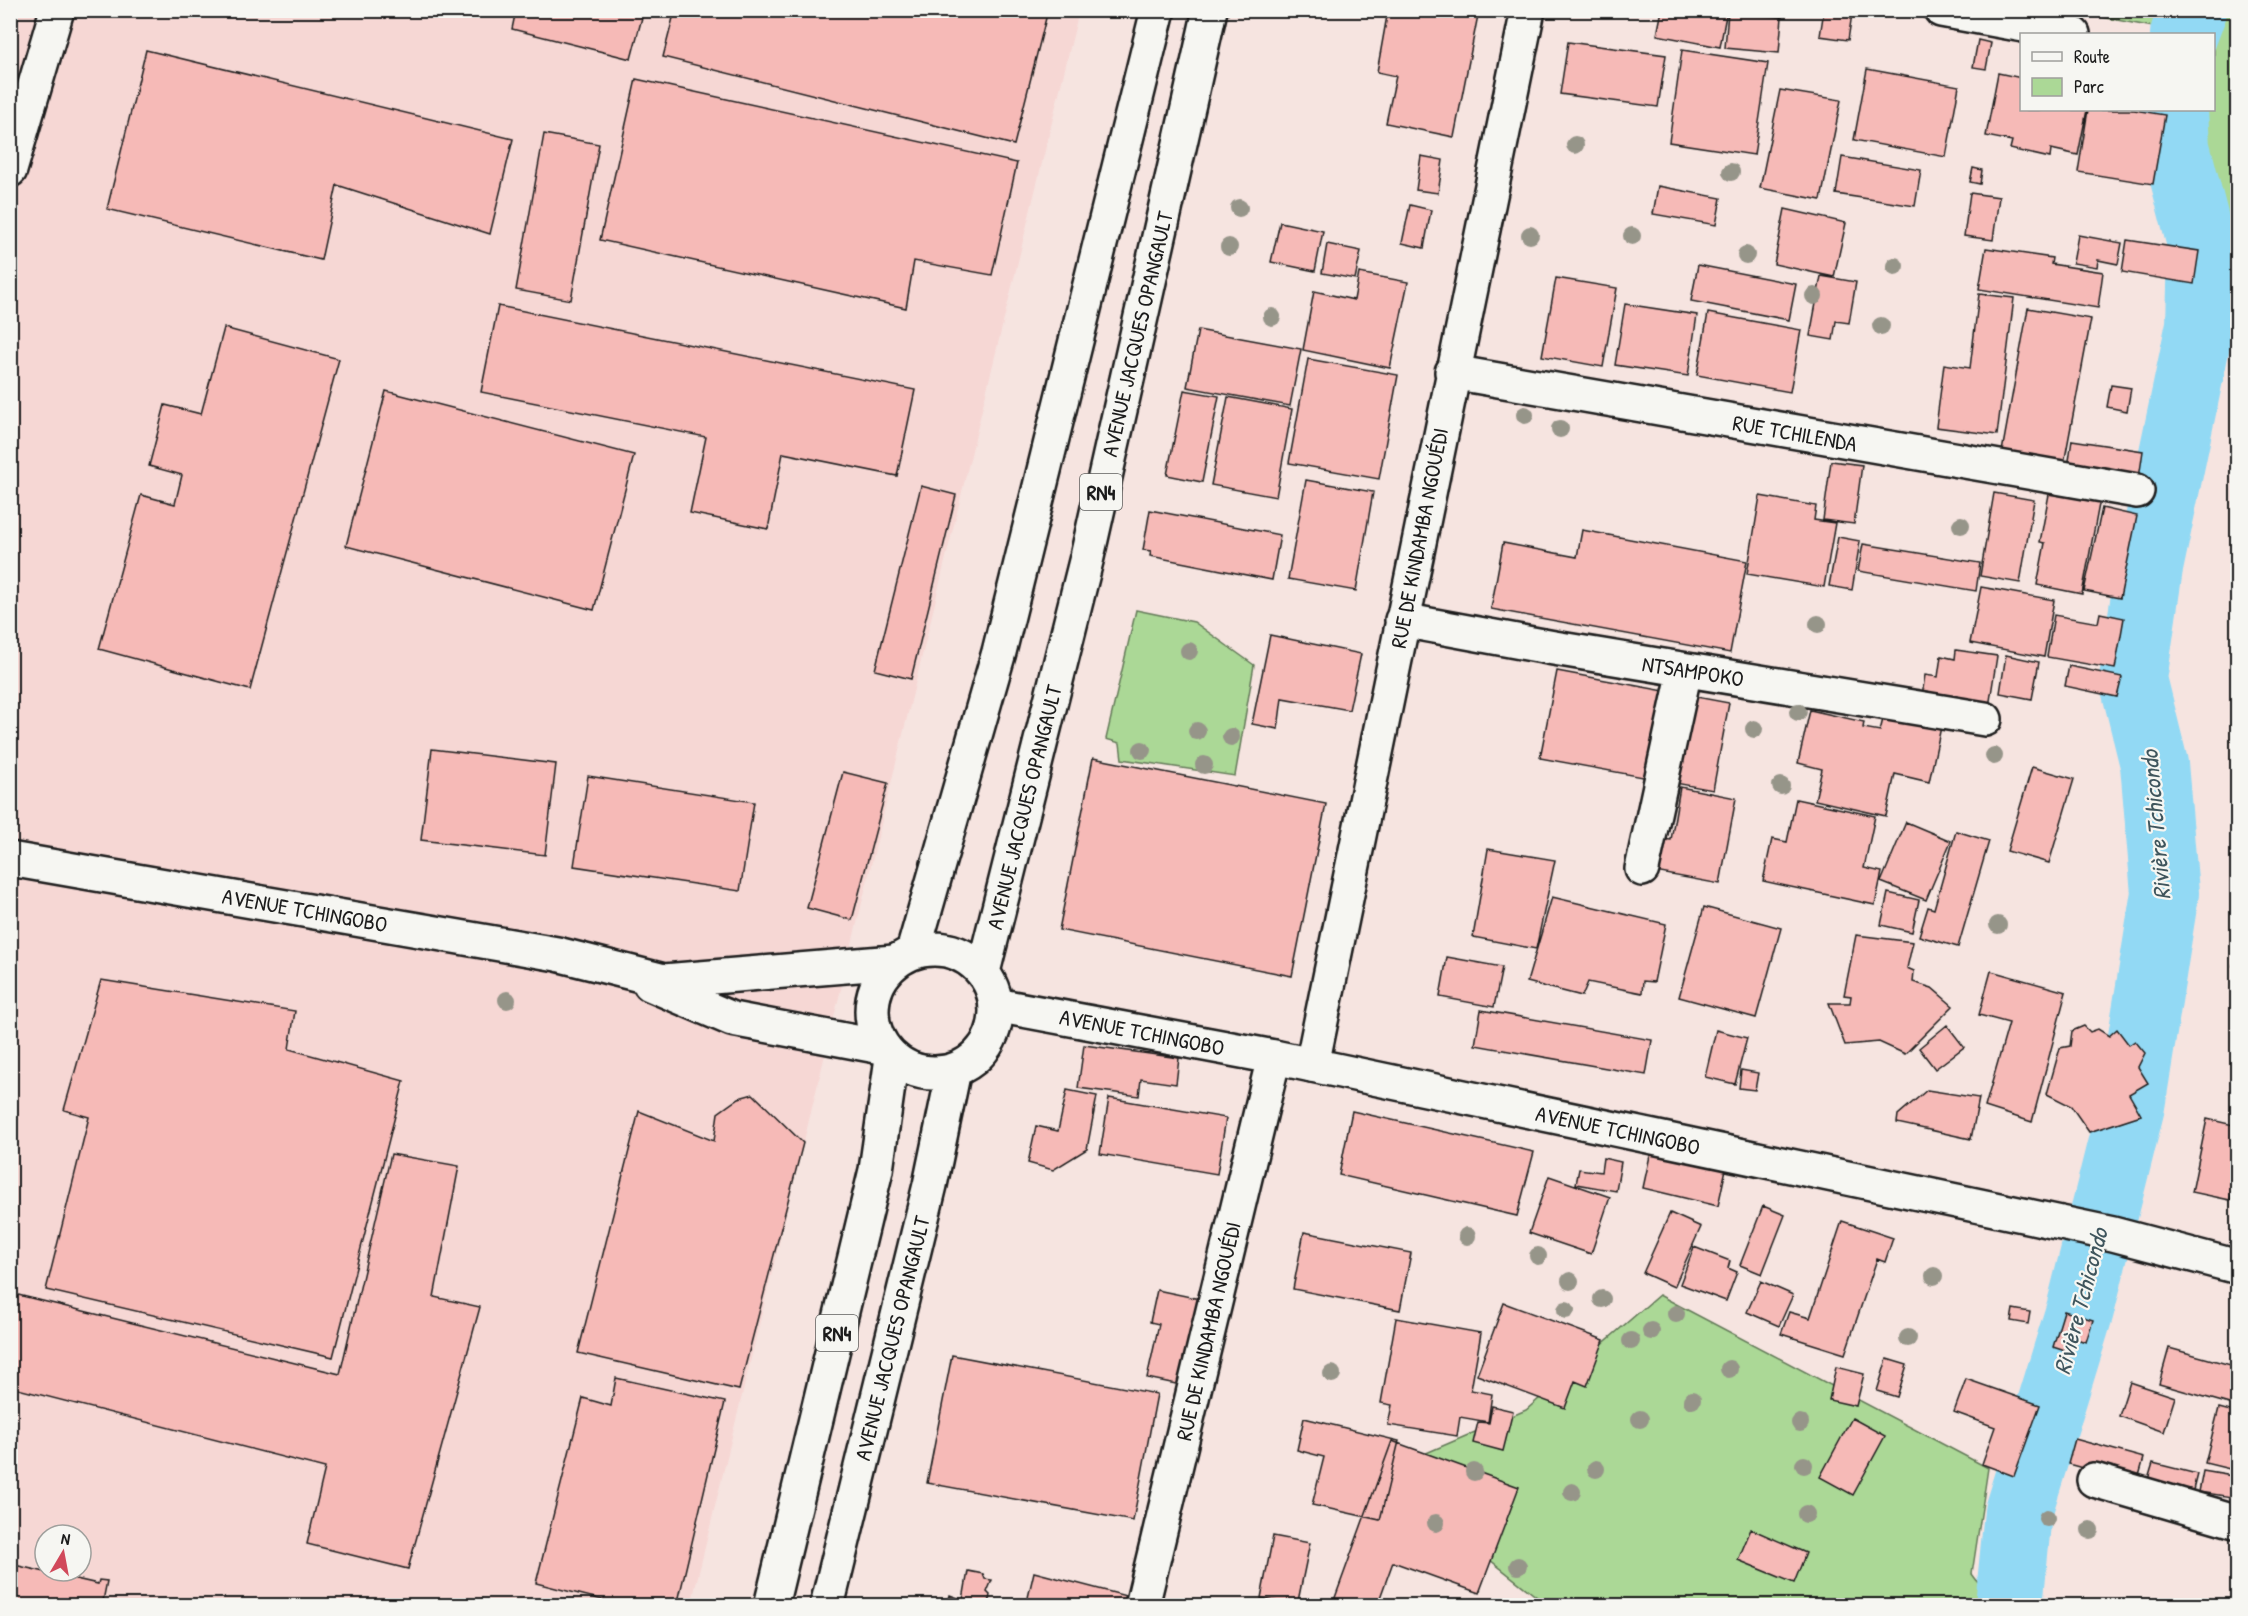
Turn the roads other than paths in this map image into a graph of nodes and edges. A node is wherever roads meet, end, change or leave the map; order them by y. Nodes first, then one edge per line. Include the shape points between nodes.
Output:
1 (57, 10) edge
2 (1158, 10) edge
3 (1210, 10) edge
4 (1528, 10) edge
5 (1941, 10) edge
6 (2068, 33) edge
7 (10, 170) edge
8 (1452, 372) junction
9 (2137, 491) dead end
10 (1402, 620) junction
11 (1686, 670) junction
12 (1985, 719) dead end
13 (10, 859) edge
14 (1642, 869) dead end
15 (904, 957) junction
16 (598, 963) junction
17 (983, 972) junction
18 (996, 1005) junction
19 (887, 1053) junction
20 (1274, 1057) junction
21 (1312, 1065) junction
22 (954, 1071) junction
23 (2238, 1267) edge
24 (2094, 1480) dead end
25 (2238, 1522) edge
26 (771, 1605) edge
27 (827, 1605) edge
28 (1142, 1605) edge

1 - 7 main road
2 - 15 main road, RN4 via 999,652
3 - 17 main road, AVENUE JACQUES OPANGAULT / RN4 via 1087,557
4 - 8 main road, RUE DE KINDAMBA NGOUÉDI
5 - 6 main road
8 - 9 main road, RUE TCHILENDA
8 - 10 main road, RUE DE KINDAMBA NGOUÉDI
10 - 11 main road, NTSAMPOKO
10 - 21 main road, RUE DE KINDAMBA NGOUÉDI
11 - 12 main road, NTSAMPOKO
11 - 14 main road
13 - 16 main road, AVENUE TCHINGOBO
15 - 16 main road, AVENUE TCHINGOBO via 664,981
15 - 17 main road via 933,948 952,951
15 - 19 main road, RN4 via 875,987 871,1018
16 - 19 main road, AVENUE TCHINGOBO via 732,1019
17 - 18 main road
18 - 20 main road, AVENUE TCHINGOBO
18 - 22 main road via 995,1026 987,1044 973,1060
19 - 22 main road via 911,1070 933,1074
19 - 26 main road, RN4 via 876,1170
20 - 21 main road, AVENUE TCHINGOBO
20 - 28 main road, RUE DE KINDAMBA NGOUÉDI
21 - 23 main road, AVENUE TCHINGOBO via 2074,1225
22 - 27 main road, AVENUE JACQUES OPANGAULT / RN4 via 930,1185
24 - 25 main road

